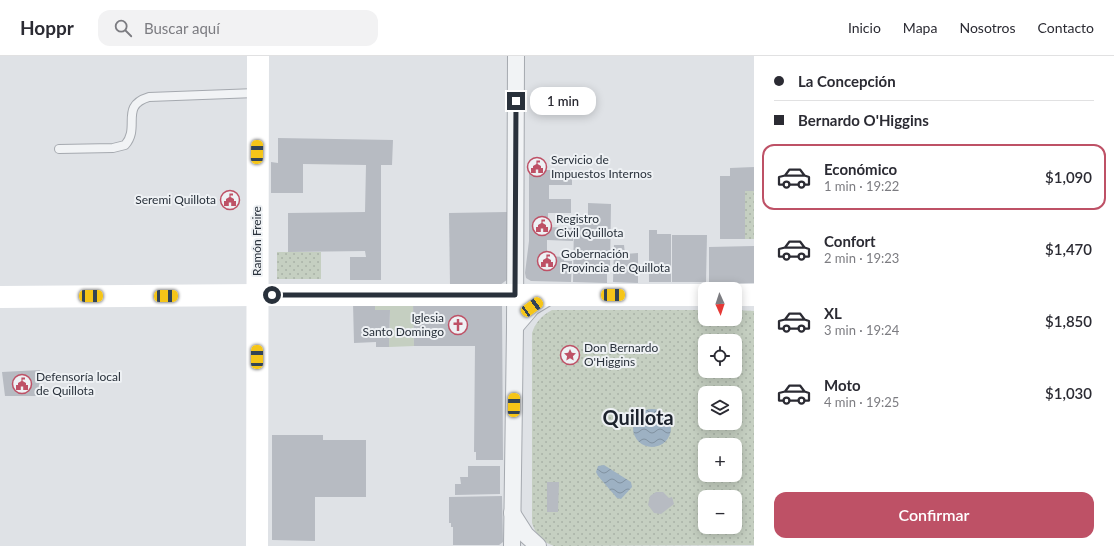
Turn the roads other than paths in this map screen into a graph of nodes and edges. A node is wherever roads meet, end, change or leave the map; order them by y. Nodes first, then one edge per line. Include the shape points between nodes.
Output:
1 (258, 56) edge
2 (516, 56) edge
3 (258, 93) junction
4 (59, 149) dead end
5 (515, 284) junction
6 (257, 295) junction
7 (552, 295) junction
8 (698, 295) edge
9 (0, 297) edge
10 (515, 327) junction
11 (512, 513) junction
12 (257, 546) edge
13 (512, 546) edge
14 (538, 546) edge

1 - 3 main road, Ramón Freire
2 - 5 street
3 - 4 lane via 150,97 138,102 133,108 130,137 126,145 113,148
3 - 6 main road, Ramón Freire
5 - 6 main road
5 - 7 main road
5 - 10 street
6 - 9 main road
6 - 12 main road, Ramón Freire
7 - 8 main road
7 - 10 street via 532,307
10 - 11 street
11 - 13 street
11 - 14 street via 526,535

